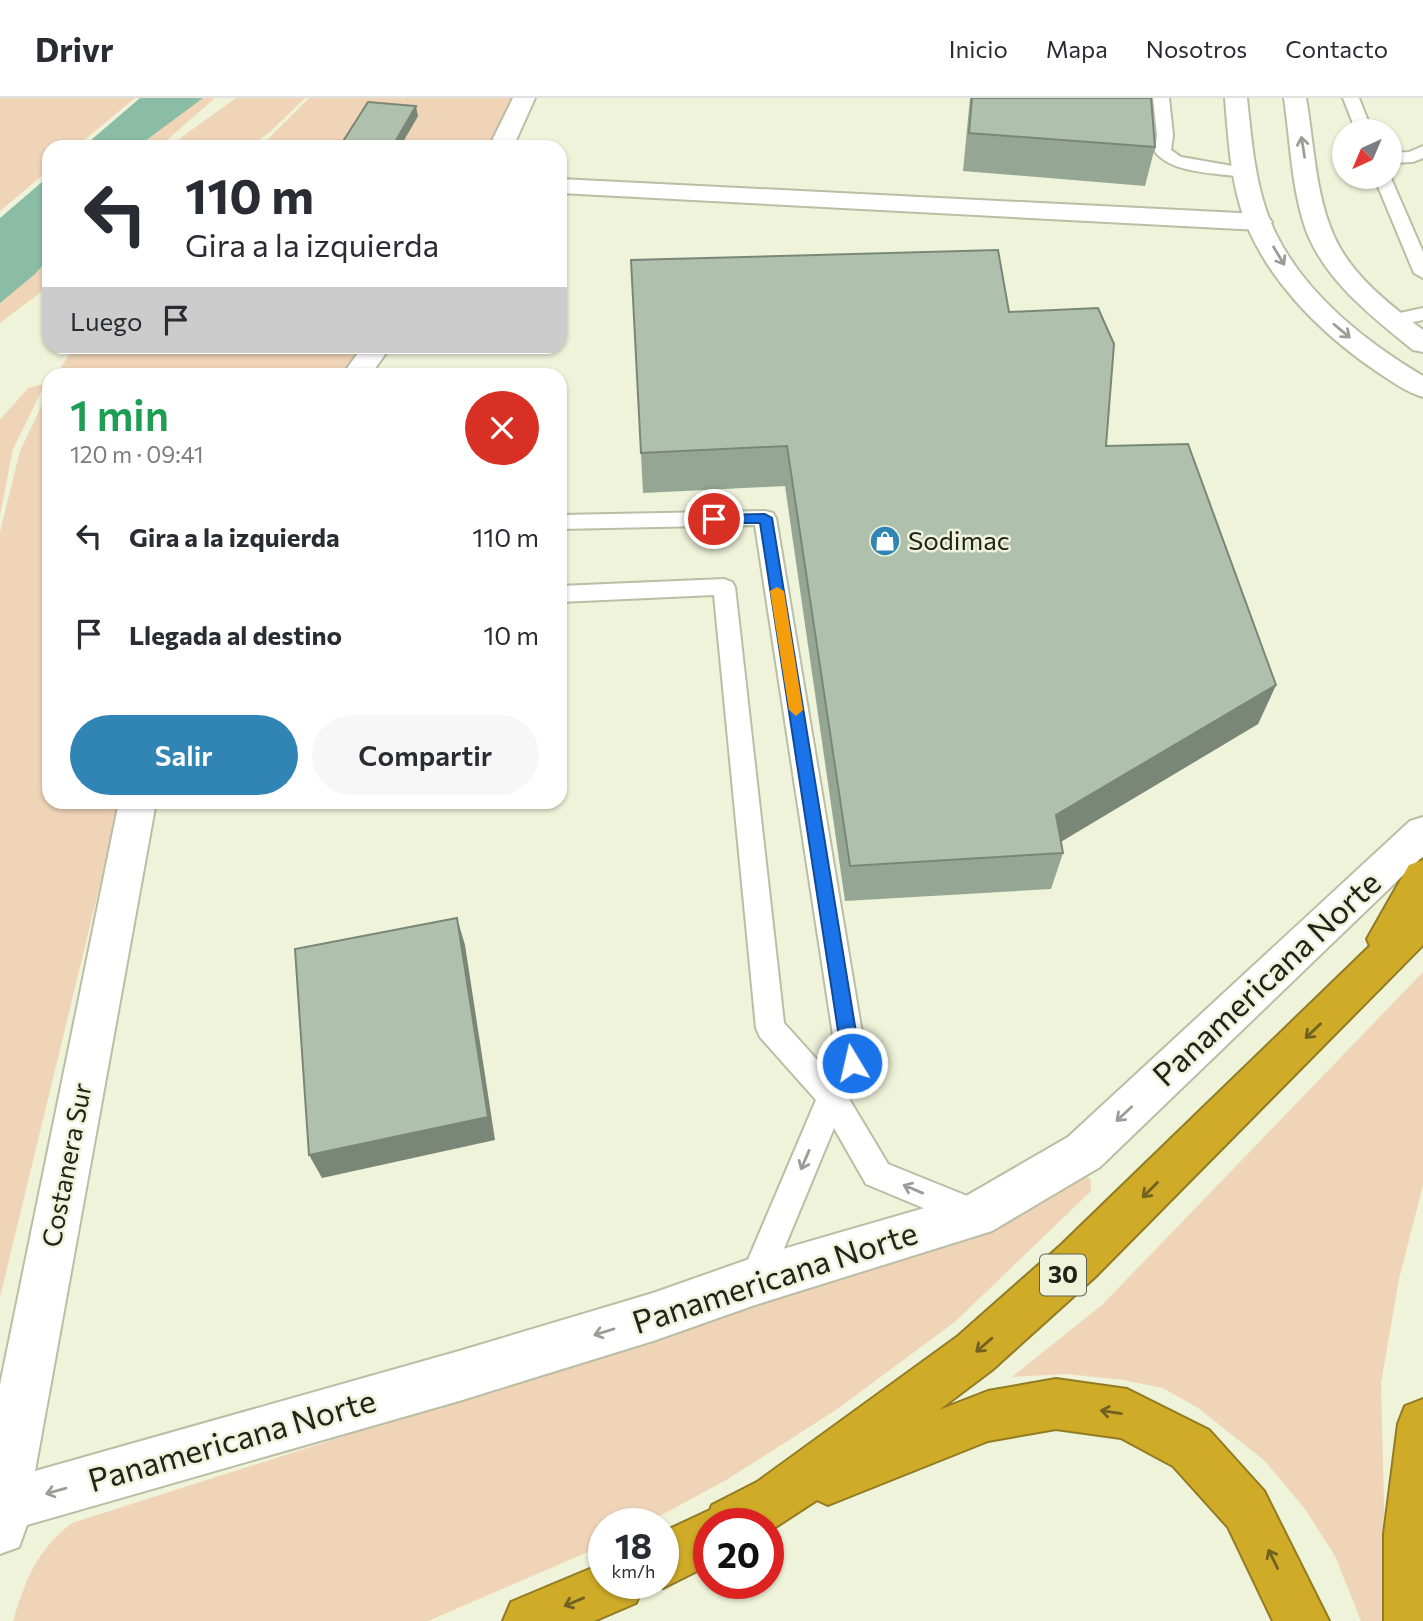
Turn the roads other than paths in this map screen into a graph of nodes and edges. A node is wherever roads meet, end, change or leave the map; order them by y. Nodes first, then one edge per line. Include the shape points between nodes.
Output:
1 (524, 98) edge
2 (1160, 98) edge
3 (1236, 98) edge
4 (1295, 98) edge
5 (1351, 98) edge
6 (1359, 119) edge
7 (504, 140) edge
8 (1423, 151) edge
9 (1402, 157) edge
10 (1244, 172) junction
11 (567, 186) edge
12 (1387, 189) edge
13 (1259, 222) junction
14 (1423, 273) edge
15 (1423, 314) edge
16 (1393, 320) junction
17 (1423, 344) edge
18 (1423, 388) edge
19 (567, 522) edge
20 (567, 594) edge
21 (136, 809) edge
22 (1423, 832) edge
23 (1423, 876) edge
24 (1423, 918) edge
25 (1362, 983) junction
26 (832, 1097) junction
27 (976, 1215) junction
28 (755, 1281) junction
29 (1423, 1424) edge
30 (775, 1500) junction
31 (760, 1508) edge
32 (3, 1516) edge
33 (1417, 1524) edge
34 (588, 1596) edge
35 (530, 1621) edge
36 (1302, 1621) edge
37 (1411, 1621) edge

1 - 7 street
2 - 10 lane via 1163,152 1176,161
3 - 10 street
16 -> 4 street via 1349,276 1315,221
5 - 6 lane
8 - 9 lane
10 - 13 street
11 - 13 street
12 - 14 lane
13 -> 18 street via 1294,282 1318,310 1384,366
15 - 16 lane
16 - 17 street
19 - 26 lane via 765,518 852,1063
20 - 26 lane via 724,587 770,1028
21 - 32 street, Costanera Sur
22 -> 27 street, Panamericana Norte via 1084,1152
23 - 25 highway
24 - 25 highway, 30
25 -> 30 highway, 30 via 1058,1280 975,1353
27 -> 26 lane via 877,1174
26 -> 28 lane
27 - 28 street, Panamericana Norte
28 -> 32 street, Panamericana Norte via 653,1317
29 - 33 highway
30 - 31 highway, 30
36 -> 30 highway via 1246,1509 1192,1448 1127,1415 1056,1404 988,1416
33 - 37 highway
34 -> 35 highway

